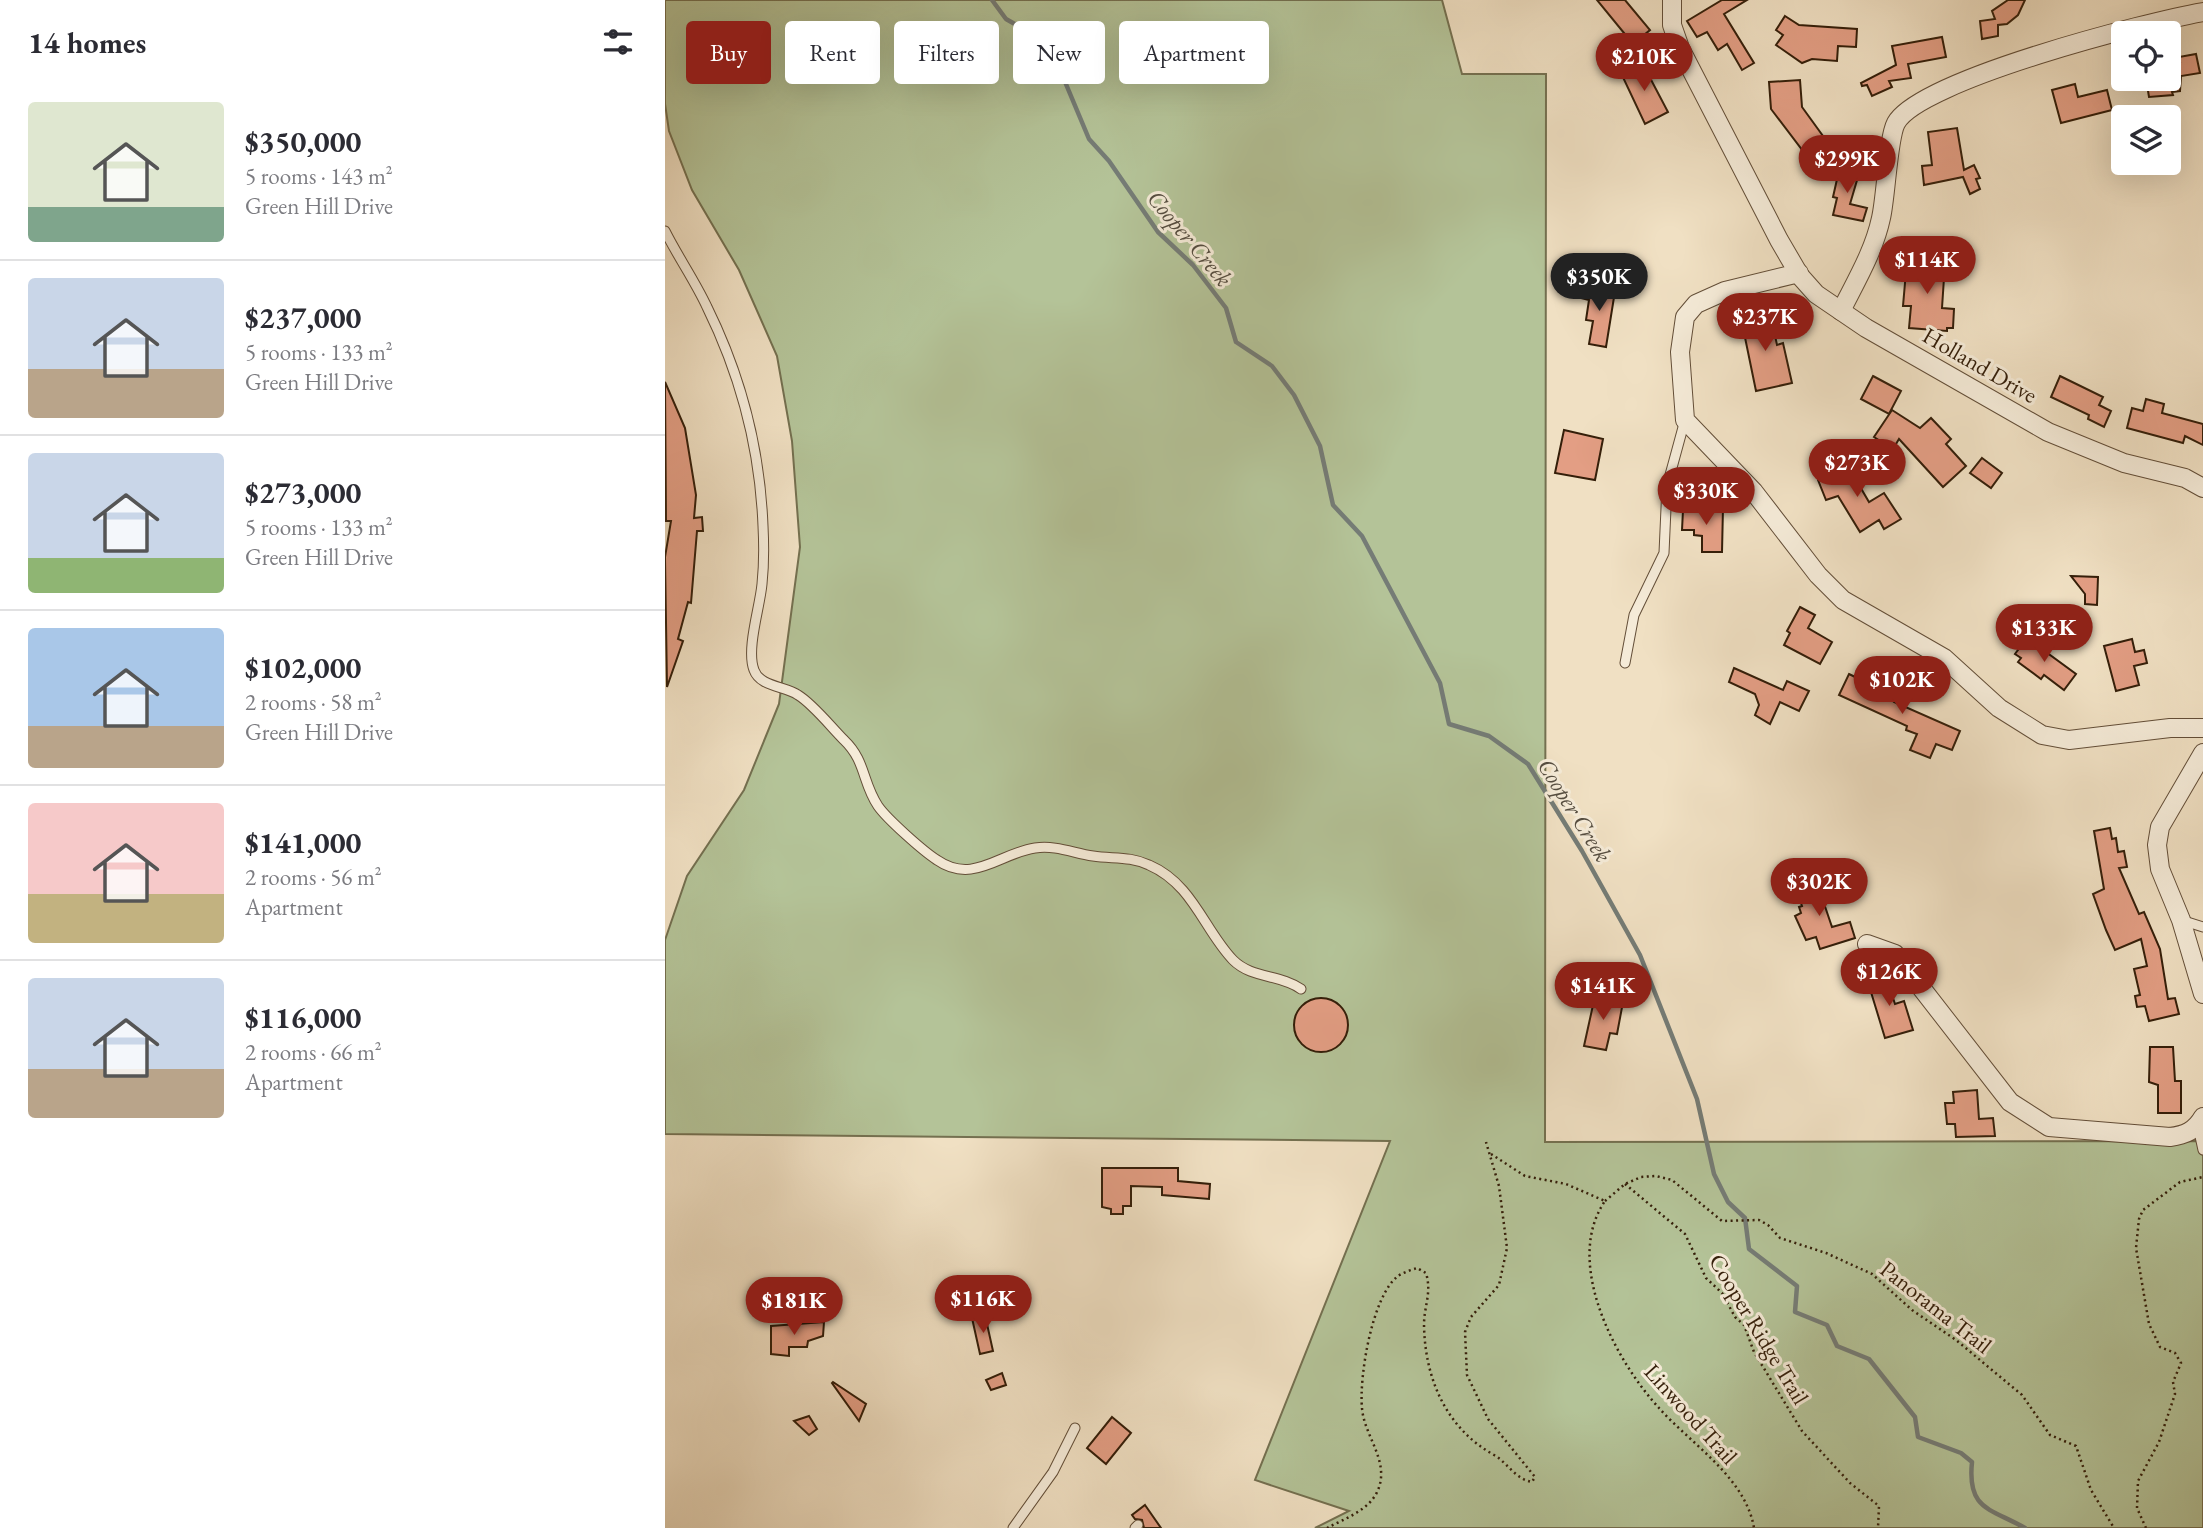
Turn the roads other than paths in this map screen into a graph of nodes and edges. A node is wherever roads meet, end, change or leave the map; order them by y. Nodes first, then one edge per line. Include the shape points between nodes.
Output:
1 (1672, 0) edge
2 (2203, 12) edge
3 (665, 231) edge
4 (1798, 273) junction
5 (1841, 311) junction
6 (1685, 420) junction
7 (2203, 488) edge
8 (1625, 663) dead end
9 (2203, 728) edge
10 (2203, 753) edge
11 (2181, 920) junction
12 (2203, 927) edge
13 (1867, 944) dead end
14 (2199, 964) edge
15 (1301, 989) dead end
16 (2203, 994) edge
17 (2201, 1124) edge
18 (2203, 1150) edge
19 (1075, 1428) dead end
20 (1013, 1528) edge

1 - 4 street, Holland Drive via 1672,25 1680,48
2 - 5 street via 2064,44 1915,104 1895,123 1881,219
3 - 15 lane via 726,349 751,427 763,526 754,671 763,681 798,695 858,754 878,807 939,862 958,870 978,870 1045,847 1132,858 1153,866 1184,891 1234,960 1255,974
4 - 5 street, Holland Drive via 1816,294
4 - 6 street via 1725,291 1696,304 1685,317 1680,352
5 - 7 street, Holland Drive via 2048,432
6 - 8 lane via 1667,486 1664,553 1634,615
6 - 9 street via 1754,492 1843,600 1944,658 1999,708 2042,735 2069,740
10 - 11 street via 2160,827 2157,845 2160,869
11 - 12 lane
11 - 14 street
13 - 17 street via 1895,954 2010,1102 2049,1127 2170,1137
14 - 16 street
17 - 18 lane
19 - 20 lane via 1053,1472

